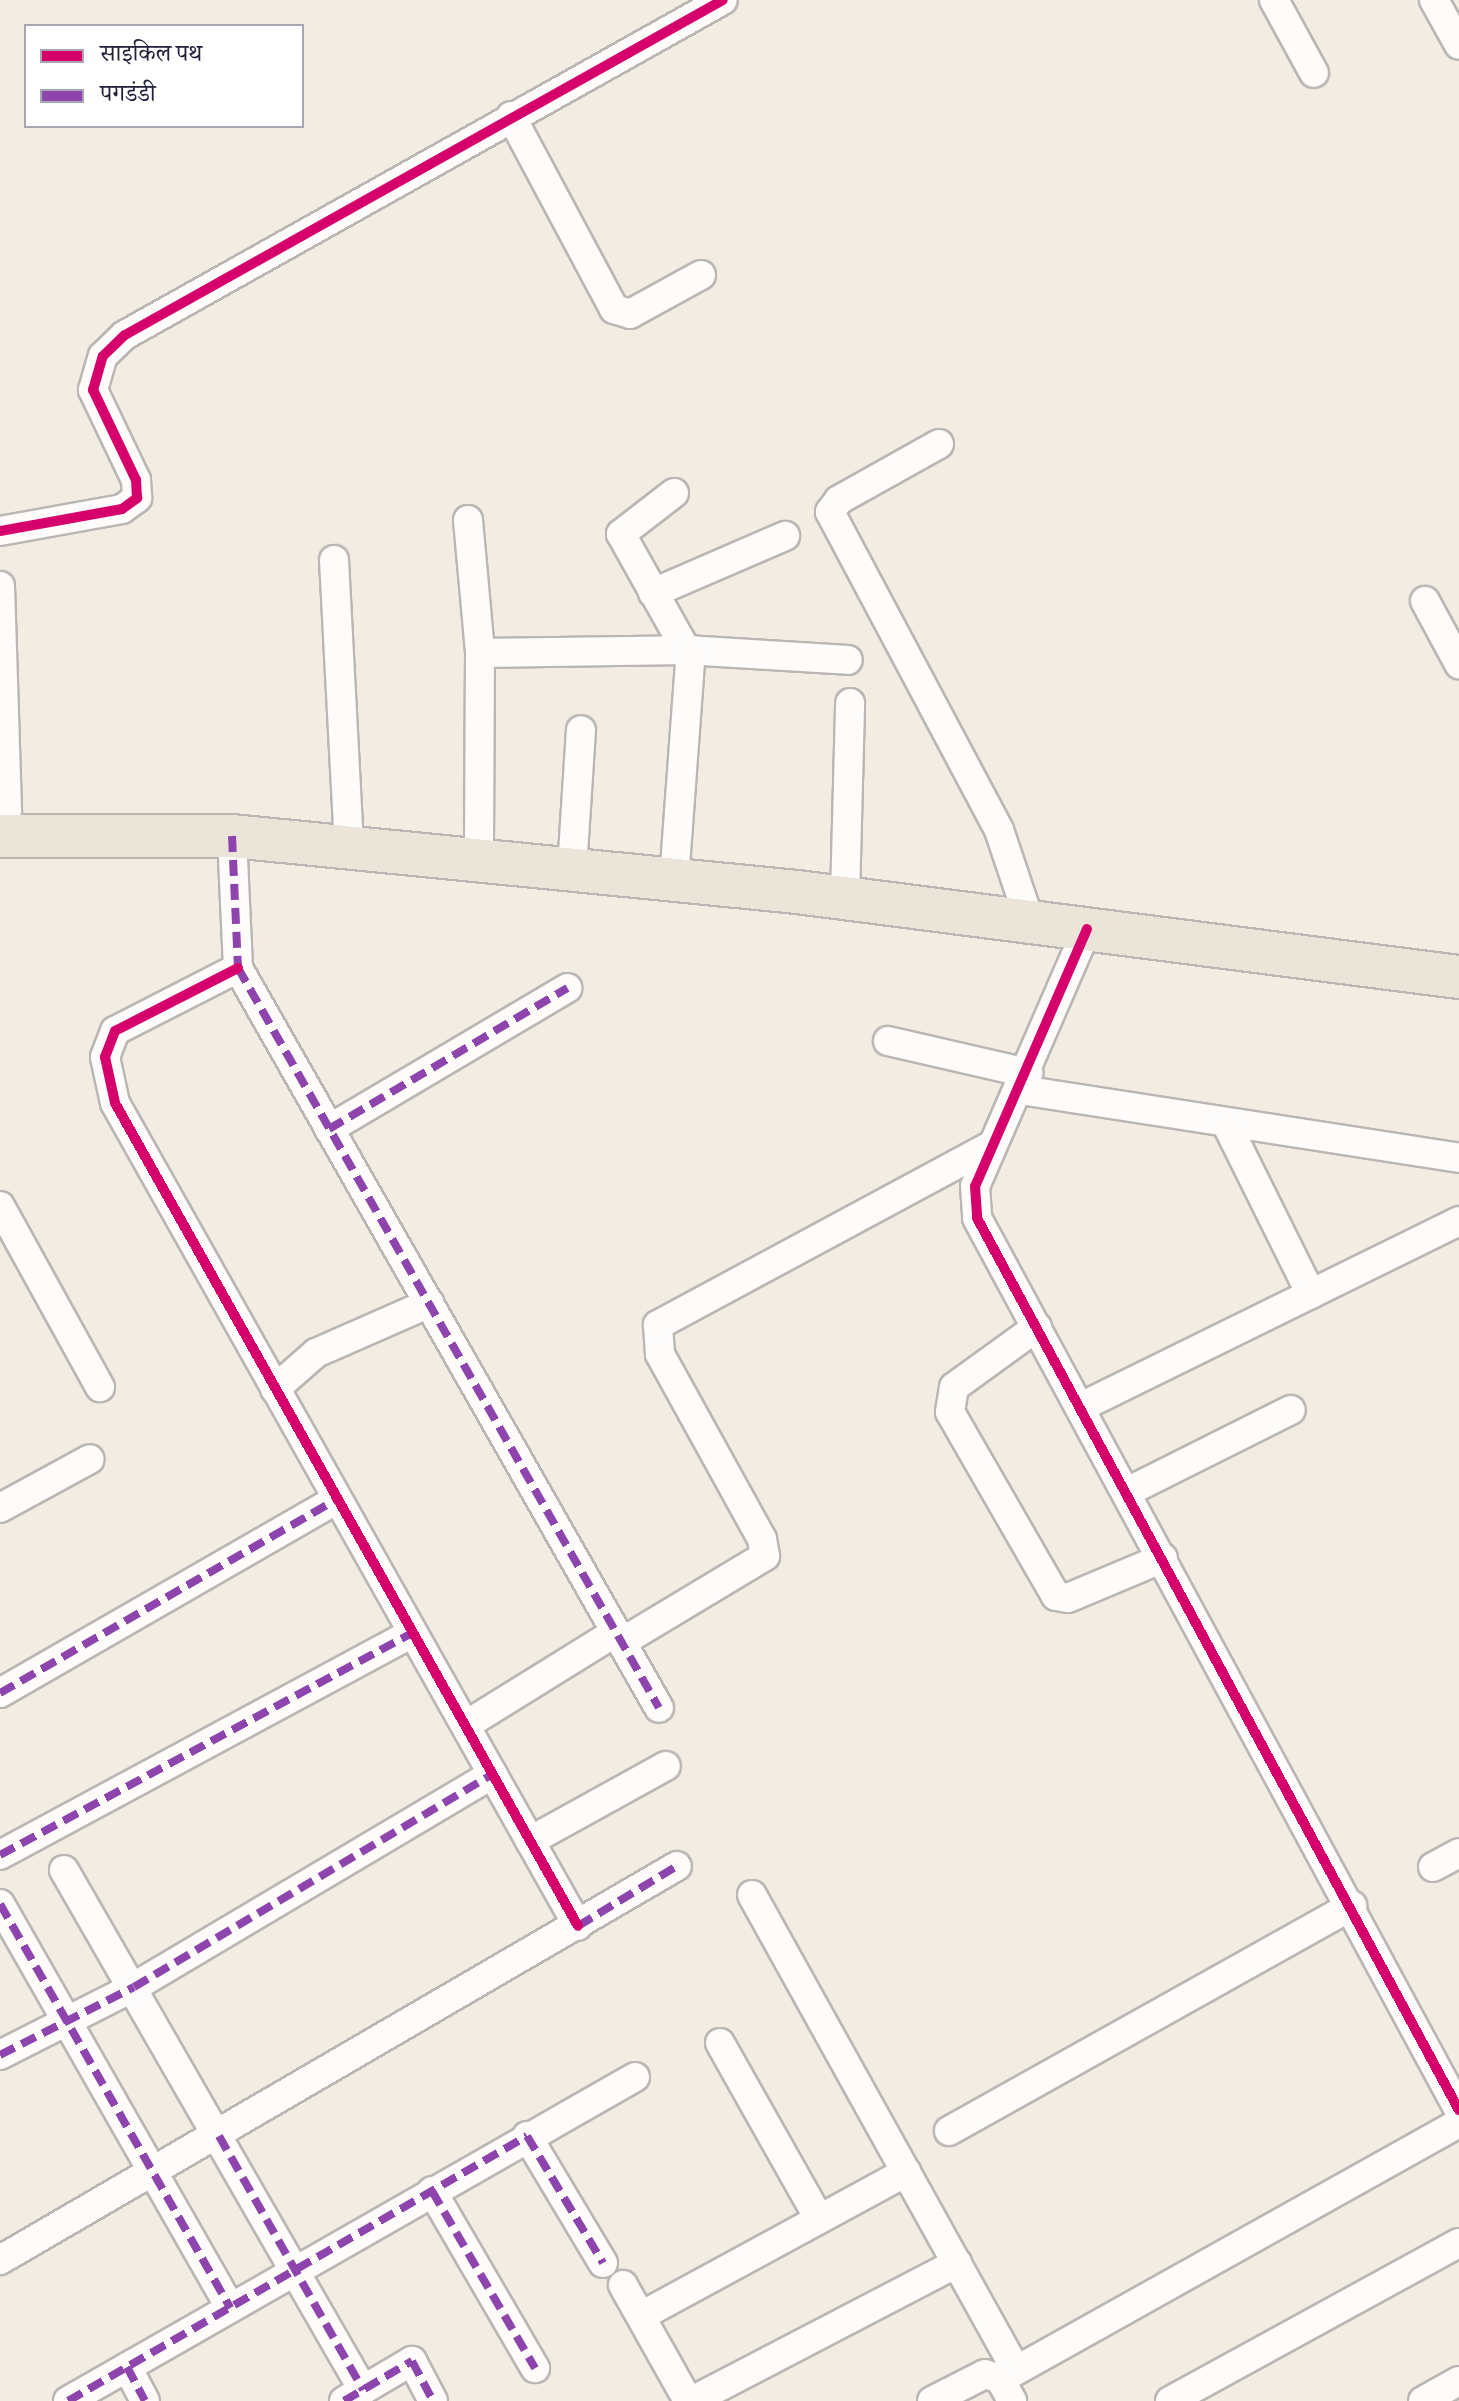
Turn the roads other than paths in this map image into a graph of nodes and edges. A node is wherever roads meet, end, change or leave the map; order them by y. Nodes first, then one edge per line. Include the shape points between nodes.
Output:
1 (723, 0) edge
2 (1274, 0) edge
3 (1434, 0) edge
4 (1459, 45) edge
5 (1314, 73) dead end
6 (511, 116) junction
7 (701, 275) dead end
8 (939, 444) dead end
9 (674, 493) dead end
10 (468, 520) dead end
11 (0, 531) edge
12 (785, 536) dead end
13 (334, 560) dead end
14 (0, 586) edge
15 (653, 593) junction
16 (1425, 601) dead end
17 (688, 650) junction
18 (480, 653) junction
19 (848, 660) dead end
20 (1459, 664) edge
21 (850, 703) dead end
22 (581, 730) dead end
23 (2, 819) edge
24 (232, 836) junction
25 (349, 847) junction
26 (479, 860) junction
27 (572, 869) junction
28 (674, 880) junction
29 (845, 898) junction
30 (1030, 922) junction
31 (1087, 929) junction
32 (238, 968) junction
33 (1459, 977) edge
34 (567, 988) dead end
35 (888, 1041) dead end
36 (1024, 1082) junction
37 (1226, 1123) junction
38 (329, 1129) junction
39 (991, 1146) junction
40 (1459, 1158) edge
41 (0, 1206) edge
42 (1459, 1221) edge
43 (1311, 1294) junction
44 (430, 1303) junction
45 (1037, 1327) junction
46 (100, 1387) dead end
47 (275, 1389) junction
48 (1081, 1407) junction
49 (1291, 1410) dead end
50 (90, 1459) dead end
51 (1127, 1492) junction
52 (335, 1500) junction
53 (0, 1508) edge
54 (1163, 1558) junction
55 (411, 1634) junction
56 (619, 1637) junction
57 (0, 1693) edge
58 (659, 1708) dead end
59 (466, 1725) junction
60 (666, 1766) dead end
61 (493, 1774) junction
62 (530, 1841) junction
63 (1459, 1853) edge
64 (0, 1855) edge
65 (677, 1866) dead end
66 (1433, 1867) dead end
67 (64, 1870) dead end
68 (752, 1895) dead end
69 (0, 1904) edge
70 (1352, 1906) junction
71 (578, 1926) junction
72 (134, 1987) junction
73 (66, 2024) junction
74 (720, 2043) dead end
75 (0, 2055) edge
76 (635, 2077) dead end
77 (1459, 2110) edge
78 (1459, 2123) edge
79 (949, 2131) dead end
80 (219, 2136) junction
81 (527, 2136) junction
82 (151, 2171) junction
83 (906, 2172) junction
84 (432, 2191) junction
85 (819, 2219) junction
86 (1459, 2243) edge
87 (0, 2260) edge
88 (603, 2263) dead end
89 (957, 2263) junction
90 (294, 2271) junction
91 (623, 2285) dead end
92 (230, 2308) junction
93 (641, 2316) junction
94 (127, 2367) junction
95 (535, 2368) dead end
96 (1459, 2381) edge
97 (1009, 2383) edge
98 (353, 2396) edge
99 (68, 2401) edge
100 (145, 2401) edge
101 (433, 2401) edge
102 (690, 2401) edge
103 (932, 2401) edge
104 (1170, 2401) edge
105 (1423, 2401) edge

1 - 6 street
2 - 5 street
3 - 4 street
6 - 7 street via 614,309 630,314
6 - 11 street via 114,343 95,378 94,400 136,480 137,498 122,509
8 - 30 street via 839,500 830,512 999,830
9 - 15 street via 621,528
10 - 18 street
12 - 15 street
13 - 25 street
14 - 23 street
15 - 17 street
16 - 20 street
17 - 18 street
17 - 19 street
17 - 28 street
18 - 26 street
21 - 29 street
22 - 27 street
23 - 24 highway via 170,841 190,834
24 - 25 highway
24 - 32 street
25 - 26 highway
26 - 27 highway
27 - 28 highway
28 - 29 highway
29 - 30 highway
30 - 31 highway
31 - 33 highway
31 - 36 street
32 - 38 street
32 - 47 street via 135,1015 115,1031 105,1057 128,1135
34 - 38 street
35 - 36 street
36 - 37 street
36 - 39 street
37 - 40 street
37 - 43 street
38 - 44 street
39 - 45 street via 975,1186 977,1218
39 - 56 street via 658,1325 660,1354 762,1539 765,1556
41 - 46 street
42 - 43 street
43 - 48 street
44 - 47 street via 316,1353
44 - 56 street
45 - 48 street
45 - 54 street via 954,1387 950,1412 1056,1596 1068,1598
47 - 52 street
48 - 51 street
49 - 51 street
50 - 53 street
51 - 54 street
52 - 55 street
52 - 57 street
54 - 70 street
55 - 59 street
55 - 64 street
56 - 58 street
56 - 59 street
59 - 61 street
60 - 62 street
61 - 62 street
61 - 72 street
62 - 71 street
63 - 66 street
65 - 71 street
67 - 72 street
68 - 83 street
69 - 73 street
70 - 77 street
70 - 79 street
71 - 80 street
72 - 73 street
72 - 80 street
73 - 75 street
73 - 82 street
74 - 85 street
76 - 81 street
78 - 97 street
80 - 82 street
80 - 90 street
81 - 84 street
81 - 88 street
82 - 87 street
82 - 92 street
83 - 85 street
83 - 89 street
84 - 90 street
84 - 95 street
85 - 93 street
86 - 104 street
89 - 97 street
89 - 102 street
90 - 92 street
90 - 98 street
91 - 93 street
92 - 94 street
93 - 102 street
94 - 99 street
94 - 100 street
96 - 105 street
97 - 103 street via 978,2376
98 - 101 street via 412,2361

